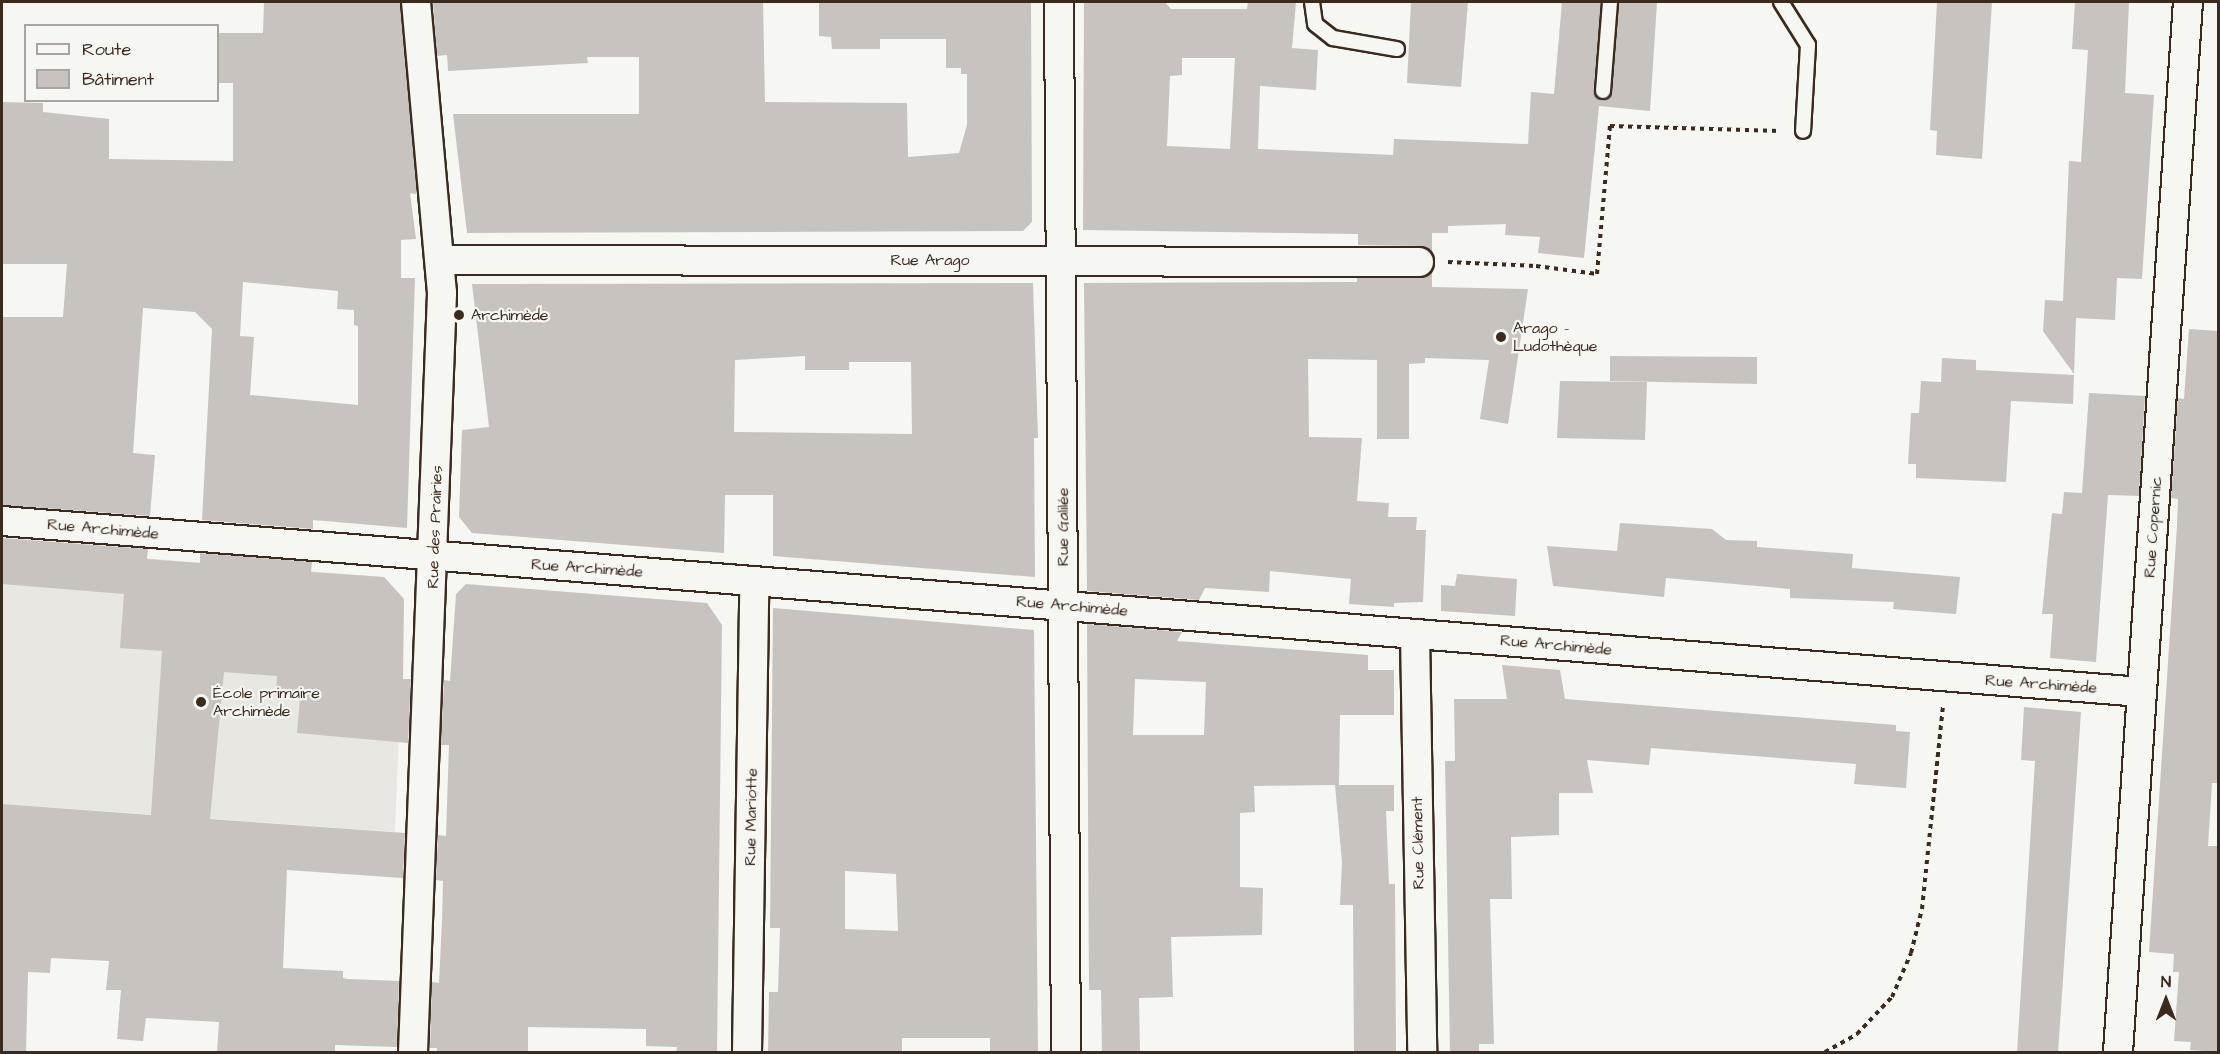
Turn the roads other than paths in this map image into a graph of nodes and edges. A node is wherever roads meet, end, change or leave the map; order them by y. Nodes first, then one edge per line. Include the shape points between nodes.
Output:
1 (416, 2) edge
2 (1059, 2) edge
3 (1312, 2) edge
4 (1610, 2) edge
5 (1781, 2) edge
6 (2188, 2) edge
7 (1397, 49) dead end
8 (1603, 91) dead end
9 (1803, 131) road end
10 (442, 260) junction
11 (1061, 260) junction
12 (1419, 262) road end
13 (2, 521) edge
14 (435, 556) junction
15 (754, 581) junction
16 (1064, 606) junction
17 (1415, 634) junction
18 (2142, 692) junction
19 (413, 1053) edge
20 (747, 1053) edge
21 (1066, 1053) edge
22 (1422, 1053) edge
23 (2118, 1053) edge

1 - 10 street, Rue des Prairies
2 - 11 street, Rue Galilée
3 - 7 lane via 1316,24 1333,38
4 - 8 lane
5 - 9 lane via 1808,45
6 - 18 street, Rue Copernic
10 - 11 street, Rue Arago
10 - 14 street, Rue des Prairies
11 - 12 street, Rue Arago
11 - 16 street, Rue Galilée
13 - 14 street, Rue Archimède
14 - 15 street, Rue Archimède
14 - 19 street, Rue des Prairies
15 - 16 street, Rue Archimède
15 - 20 street, Rue Mariotte
16 - 17 street, Rue Archimède
16 - 21 street, Rue Galilée
17 - 18 street, Rue Archimède
17 - 22 street, Rue Clément
18 - 23 street, Rue Copernic

